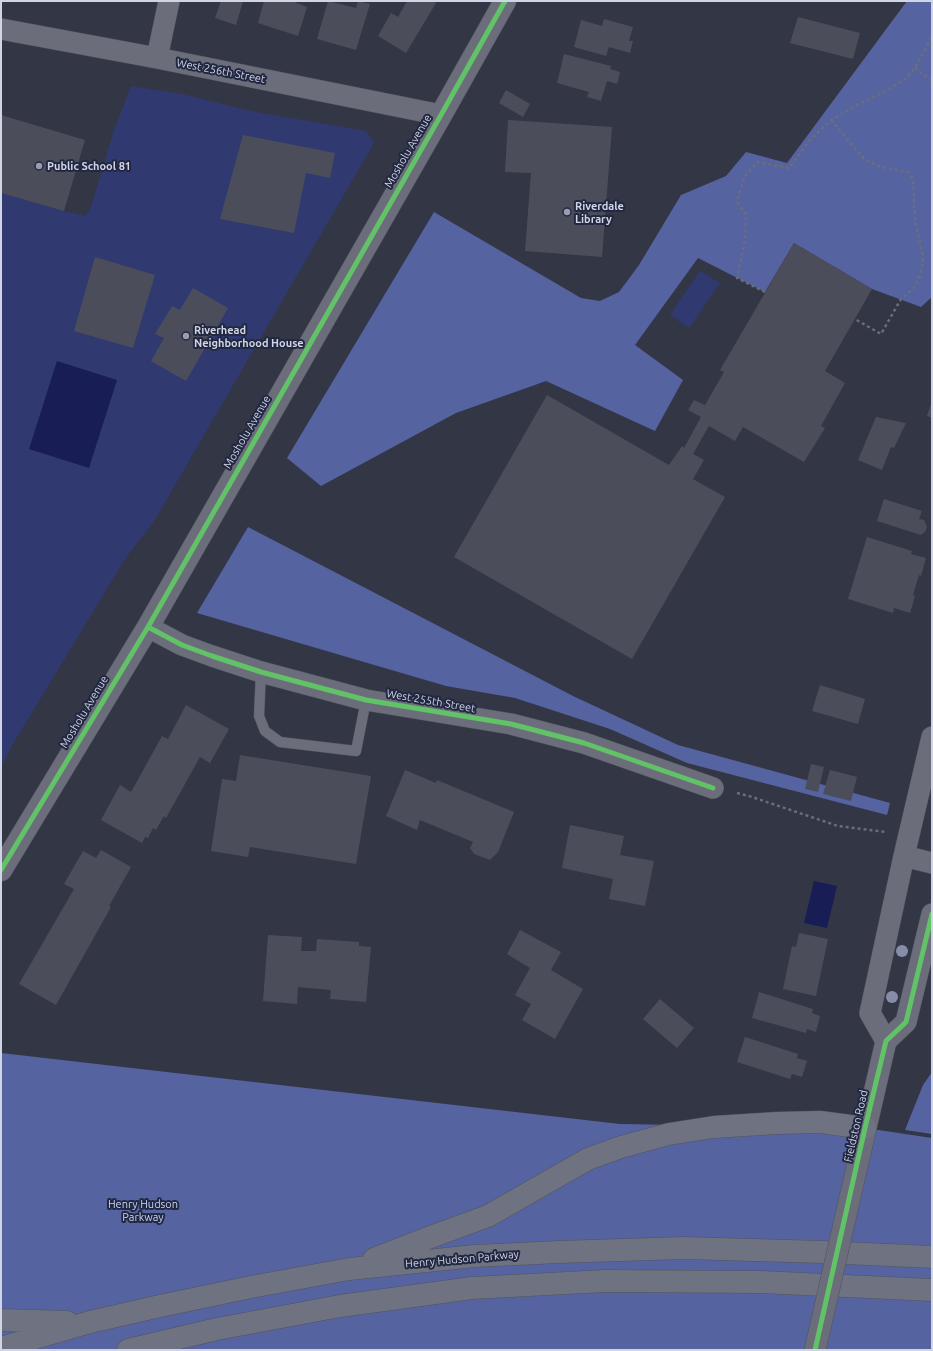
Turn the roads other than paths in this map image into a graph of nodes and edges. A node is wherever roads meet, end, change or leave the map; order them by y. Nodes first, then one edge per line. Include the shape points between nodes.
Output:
1 (170, 1) edge
2 (505, 1) edge
3 (1, 29) edge
4 (157, 58) junction
5 (441, 115) junction
6 (148, 627) junction
7 (261, 672) junction
8 (366, 700) junction
9 (932, 737) edge
10 (713, 788) road end
11 (904, 856) junction
12 (932, 863) edge
13 (1, 870) edge
14 (932, 914) edge
15 (886, 1041) junction
16 (865, 1128) junction
17 (932, 1257) edge
18 (350, 1269) junction
19 (932, 1290) edge
20 (1, 1320) edge
21 (90, 1322) junction
22 (1, 1348) edge
23 (128, 1350) edge
24 (815, 1350) edge

1 - 4 street
2 - 5 street, Mosholu Avenue
3 - 4 street, West 256th Street
4 - 5 street, West 256th Street
5 - 6 street, Mosholu Avenue
6 - 7 street, West 255th Street via 182,645
6 - 13 street, Mosholu Avenue
7 - 8 street, West 255th Street
7 - 8 lane via 259,716 265,731 280,742 356,751
8 - 10 street, West 255th Street via 518,726 584,743
9 - 11 street
11 - 12 street
11 - 15 street via 870,1012
14 - 15 street via 906,1022
15 - 16 street, Fieldston Road
16 - 18 highway via 820,1122 714,1127 669,1134 621,1147 588,1159 488,1216
16 - 24 street, Fieldston Road, bridge
17 - 18 highway, Henry Hudson Parkway via 684,1248 475,1256
18 - 21 highway, Henry Hudson Parkway via 175,1302
19 - 23 highway via 761,1282 605,1281 472,1288 340,1306 217,1329
20 - 21 highway
21 - 22 highway, Henry Hudson Parkway

